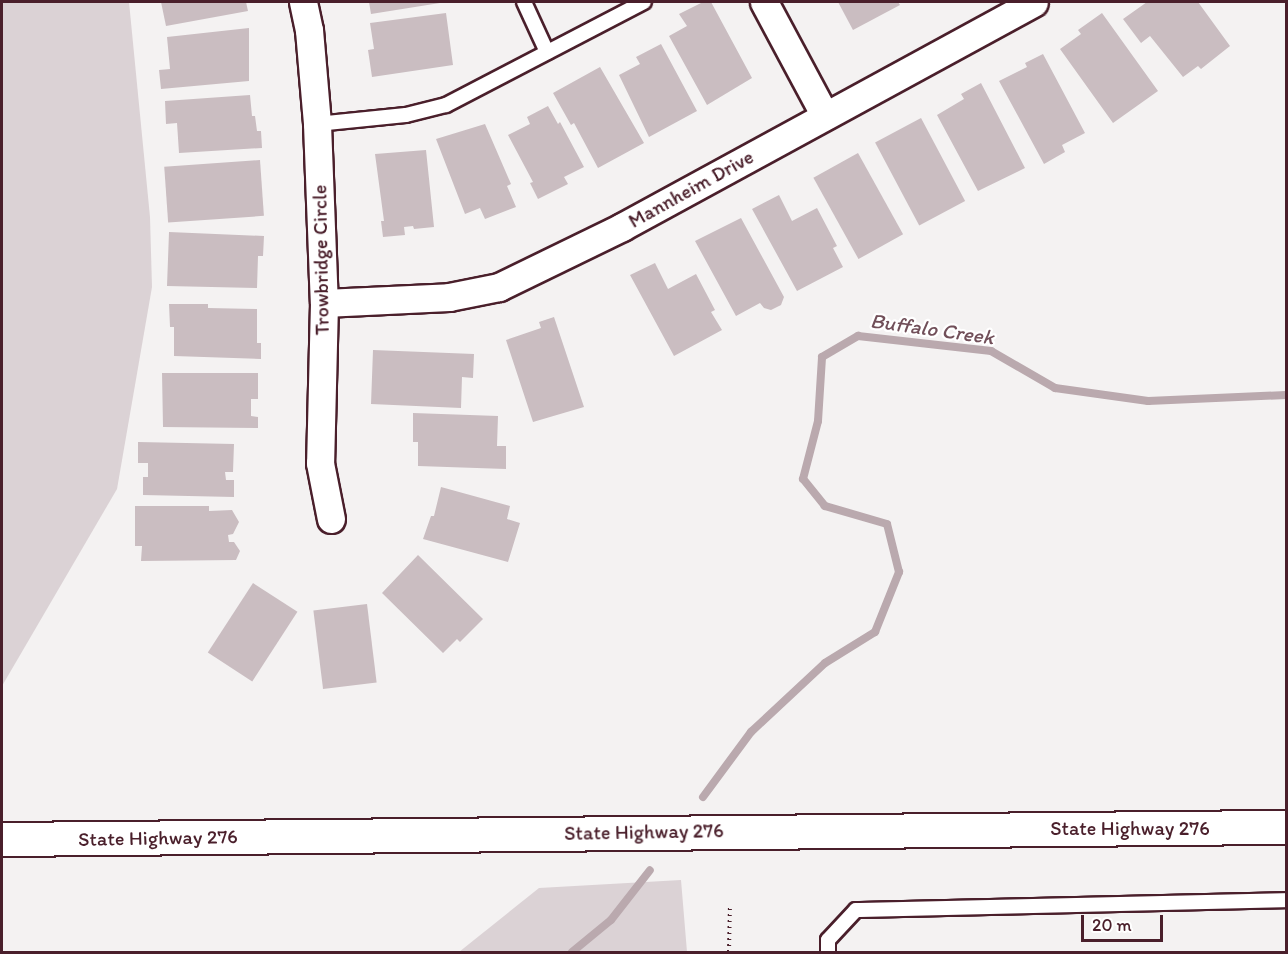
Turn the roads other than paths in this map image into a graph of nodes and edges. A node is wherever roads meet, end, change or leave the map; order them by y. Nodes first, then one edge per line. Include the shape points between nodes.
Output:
1 (303, 2) edge
2 (524, 2) edge
3 (644, 2) edge
4 (764, 2) edge
5 (1034, 2) edge
6 (547, 52) junction
7 (825, 116) junction
8 (317, 123) junction
9 (324, 303) junction
10 (331, 519) dead end
11 (1287, 827) edge
12 (2, 839) edge
13 (1287, 900) edge
14 (828, 952) edge

1 - 8 street, Trowbridge Circle
2 - 6 lane
3 - 6 lane
4 - 7 street
5 - 7 street, Mannheim Drive
6 - 8 lane via 446,105 406,115
7 - 9 street, Mannheim Drive via 622,227 500,287 449,297
8 - 9 street, Trowbridge Circle
9 - 10 street, Trowbridge Circle via 320,463
11 - 12 street, State Highway 276
13 - 14 lane via 856,910 828,940

